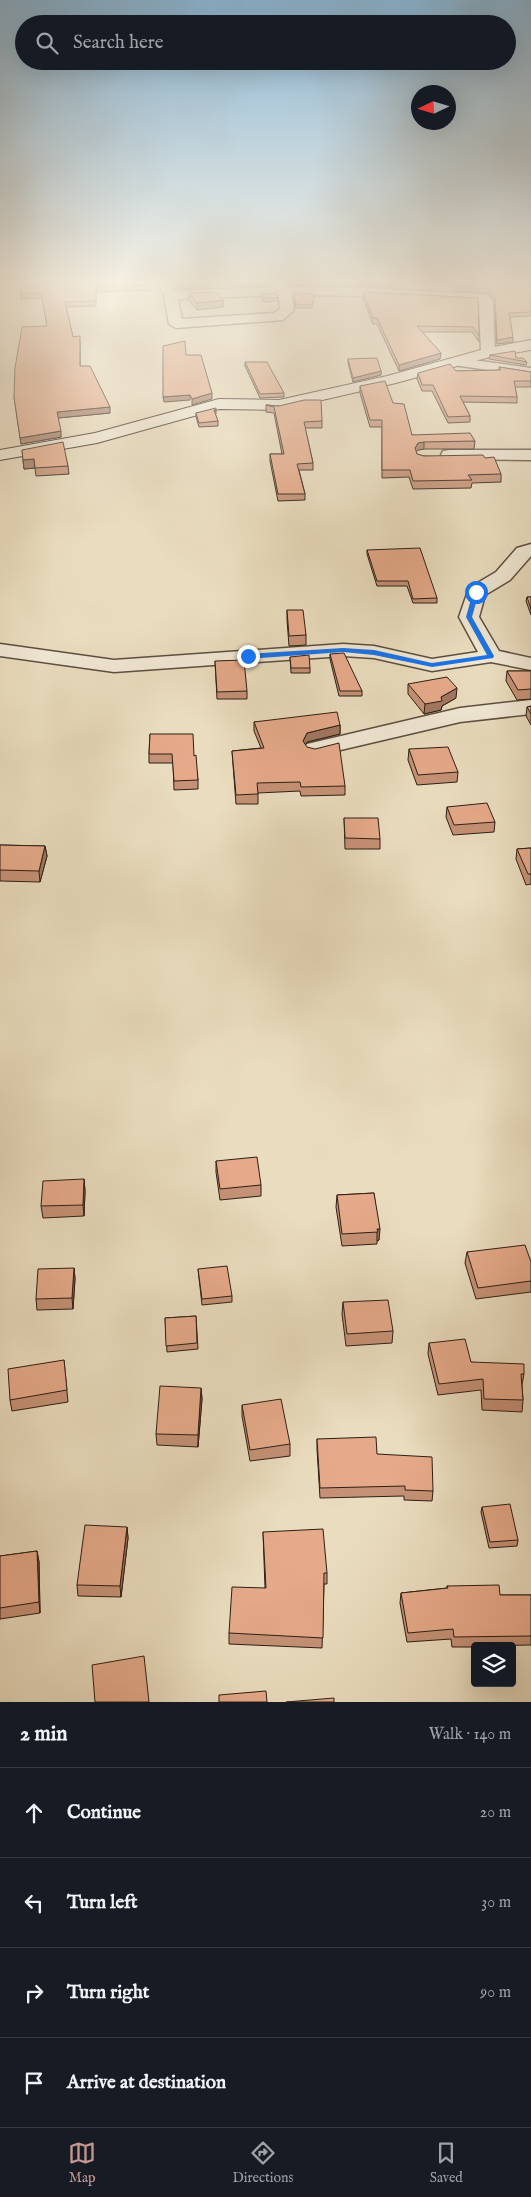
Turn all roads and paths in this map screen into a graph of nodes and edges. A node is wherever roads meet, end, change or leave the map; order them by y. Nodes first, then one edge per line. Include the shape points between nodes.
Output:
1 (453, 363) edge
2 (468, 363) edge
3 (531, 372) edge
4 (0, 455) edge
5 (531, 455) edge
6 (431, 456) edge
7 (531, 550) edge
8 (0, 650) edge
9 (491, 656) junction
10 (531, 664) edge
11 (531, 707) edge
12 (315, 749) edge

1 - 4 main road via 279,405 219,404 97,438
2 - 3 street
5 - 6 street
7 - 9 street via 524,552 503,576 476,592 469,617
8 - 9 street via 114,666 343,650 374,652 432,665
9 - 10 street
11 - 12 street via 460,715

